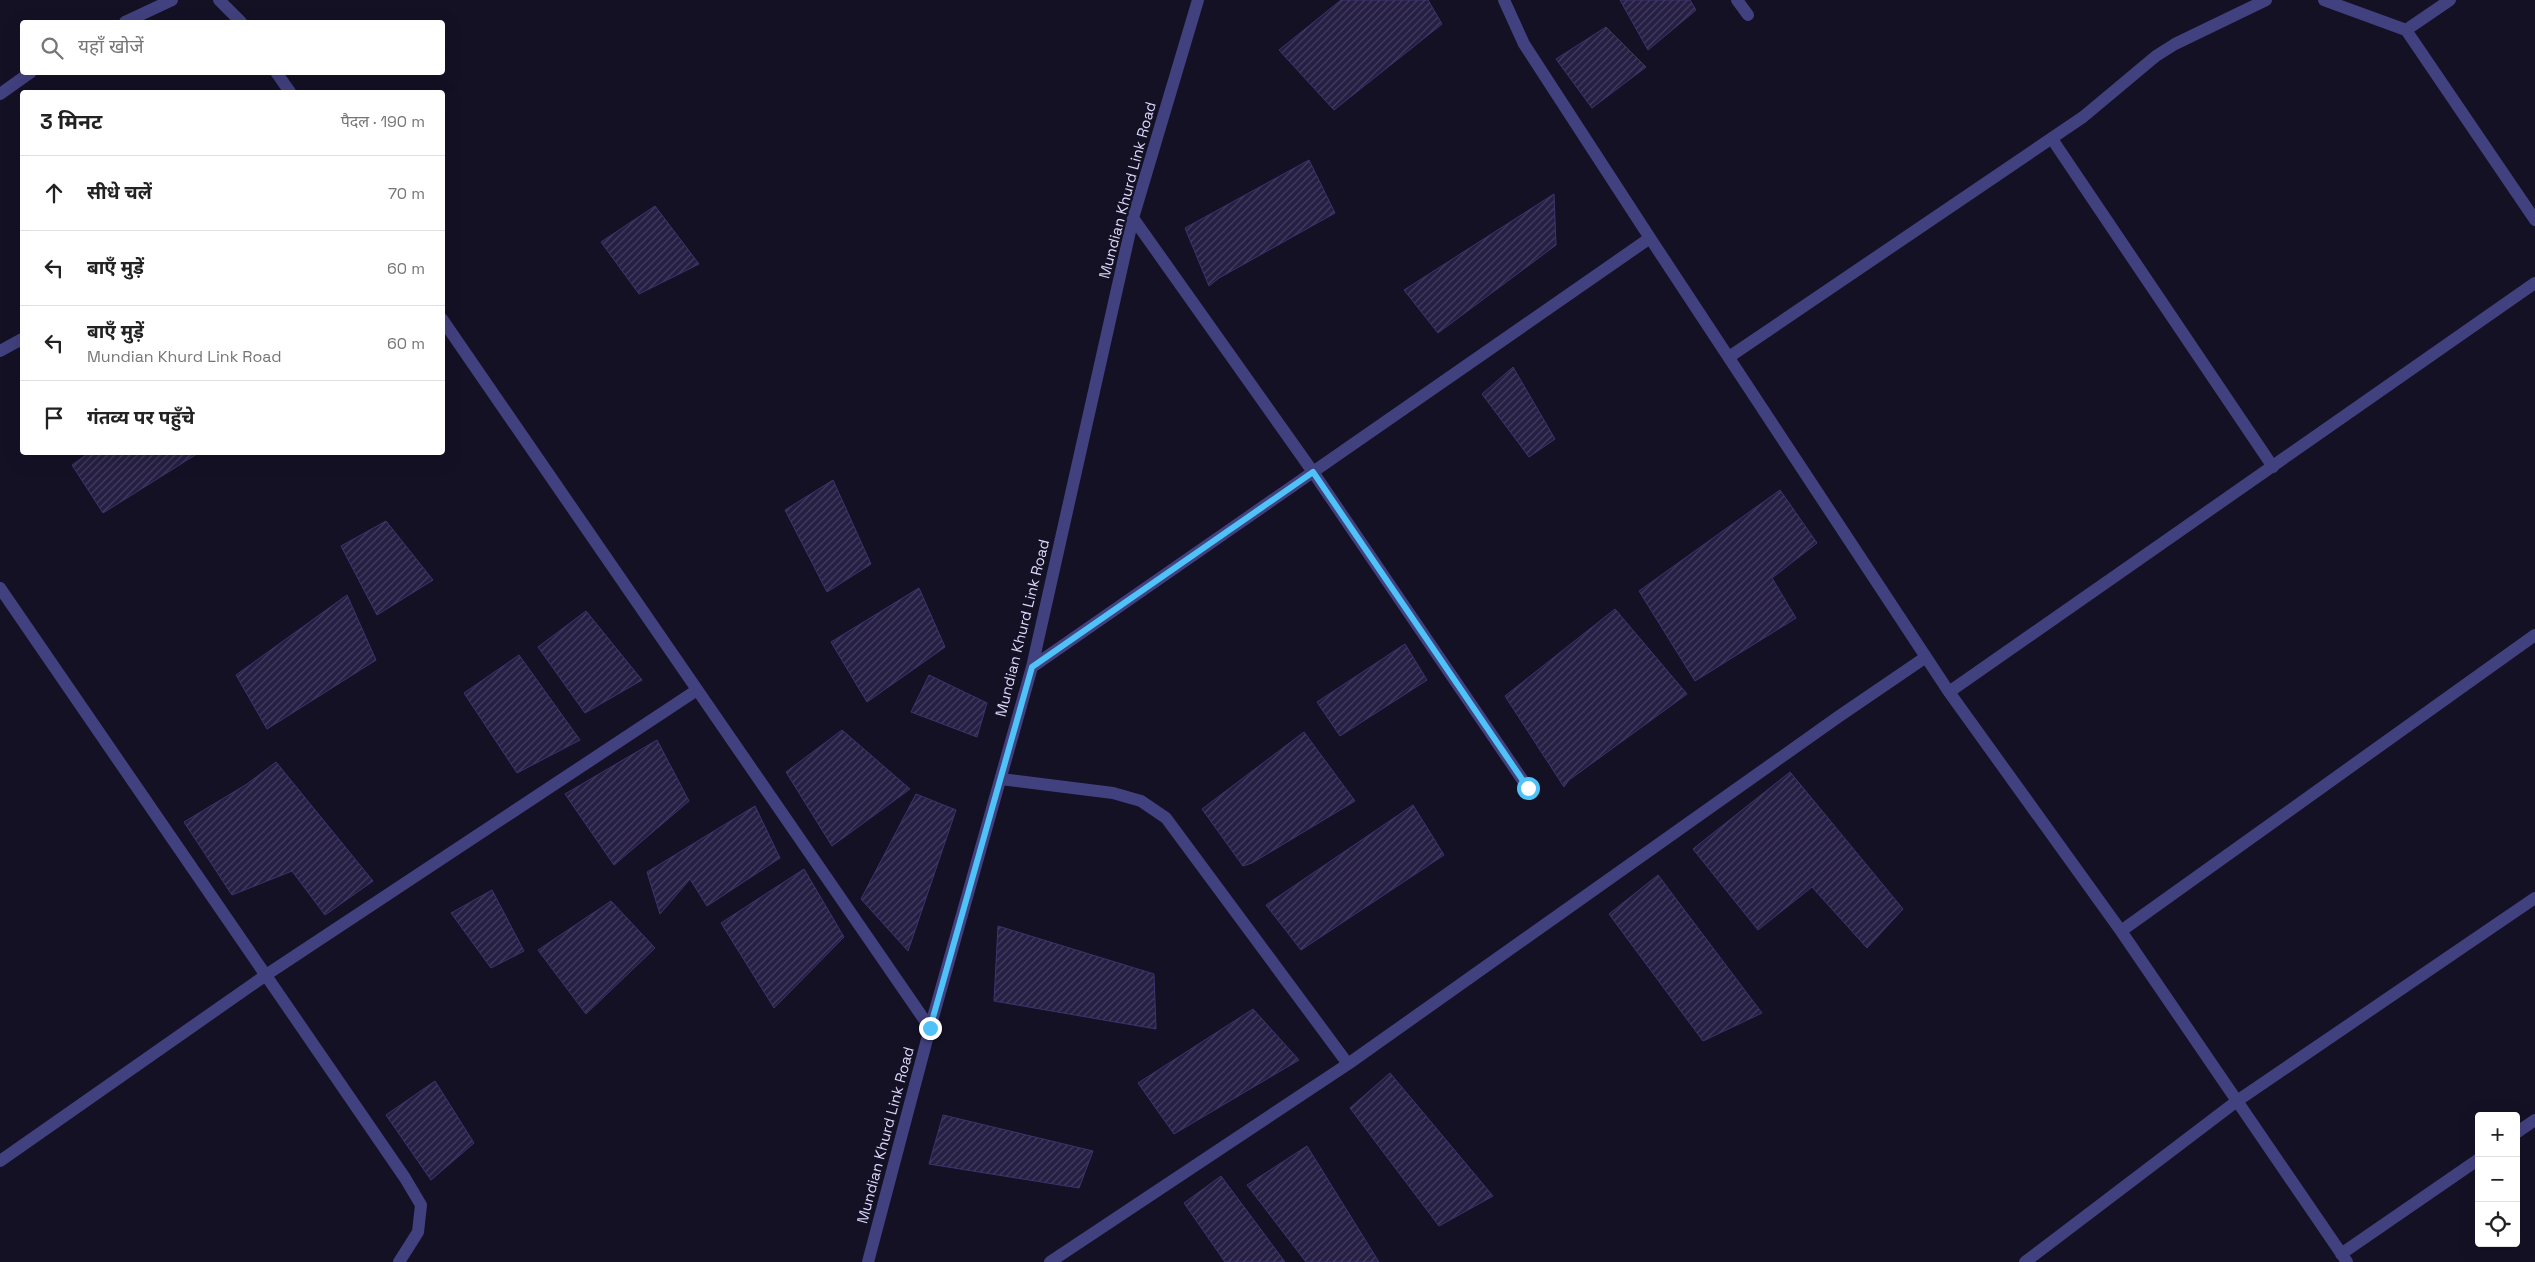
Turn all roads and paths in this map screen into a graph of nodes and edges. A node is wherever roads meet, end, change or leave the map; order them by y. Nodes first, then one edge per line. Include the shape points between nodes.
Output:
1 (172, 0) edge
2 (219, 0) edge
3 (1198, 0) edge
4 (1504, 0) edge
5 (1737, 0) edge
6 (2266, 0) edge
7 (2324, 0) edge
8 (2450, 0) edge
9 (1748, 15) dead end
10 (129, 20) edge
11 (239, 20) edge
12 (2406, 30) junction
13 (28, 75) edge
14 (278, 75) edge
15 (289, 90) edge
16 (0, 94) edge
17 (2052, 139) junction
18 (1133, 218) junction
19 (2535, 220) edge
20 (1650, 238) junction
21 (2535, 283) edge
22 (445, 322) edge
23 (20, 340) edge
24 (0, 351) edge
25 (1729, 358) junction
26 (2273, 467) junction
27 (1313, 472) junction
28 (0, 588) edge
29 (2535, 635) edge
30 (1926, 658) junction
31 (1032, 667) junction
32 (697, 690) junction
33 (1949, 692) junction
34 (1001, 779) junction
35 (1528, 788) dead end
36 (2535, 898) edge
37 (2121, 931) junction
38 (266, 975) junction
39 (930, 1028) junction
40 (1348, 1064) junction
41 (2237, 1101) junction
42 (2535, 1120) edge
43 (2520, 1130) edge
44 (0, 1161) edge
45 (2475, 1162) edge
46 (2344, 1258) edge
47 (400, 1262) edge
48 (868, 1262) edge
49 (1050, 1262) edge
50 (2025, 1262) edge

1 - 10 street
2 - 11 street
3 - 18 street, Mundian Khurd Link Road
4 - 20 street via 1524,44
5 - 9 street
6 - 17 street via 2156,56
7 - 12 street
8 - 12 street
12 - 19 street
13 - 16 street
14 - 15 street
17 - 25 street
17 - 26 street
18 - 27 street
18 - 31 street, Mundian Khurd Link Road
20 - 25 street
20 - 27 street
21 - 26 street
22 - 32 street
23 - 24 street
25 - 30 street
26 - 33 street
27 - 31 street
27 - 35 street
28 - 38 street
29 - 37 street
30 - 33 street
30 - 40 street
31 - 34 street, Mundian Khurd Link Road
32 - 38 street
32 - 39 street
33 - 37 street
34 - 39 street, Mundian Khurd Link Road
34 - 40 street via 1113,793 1141,801 1166,818
36 - 41 street
37 - 41 street
38 - 44 street
38 - 47 street via 421,1205 418,1232
39 - 48 street, Mundian Khurd Link Road
40 - 49 street
41 - 46 street
41 - 50 street
42 - 43 street
45 - 46 street

